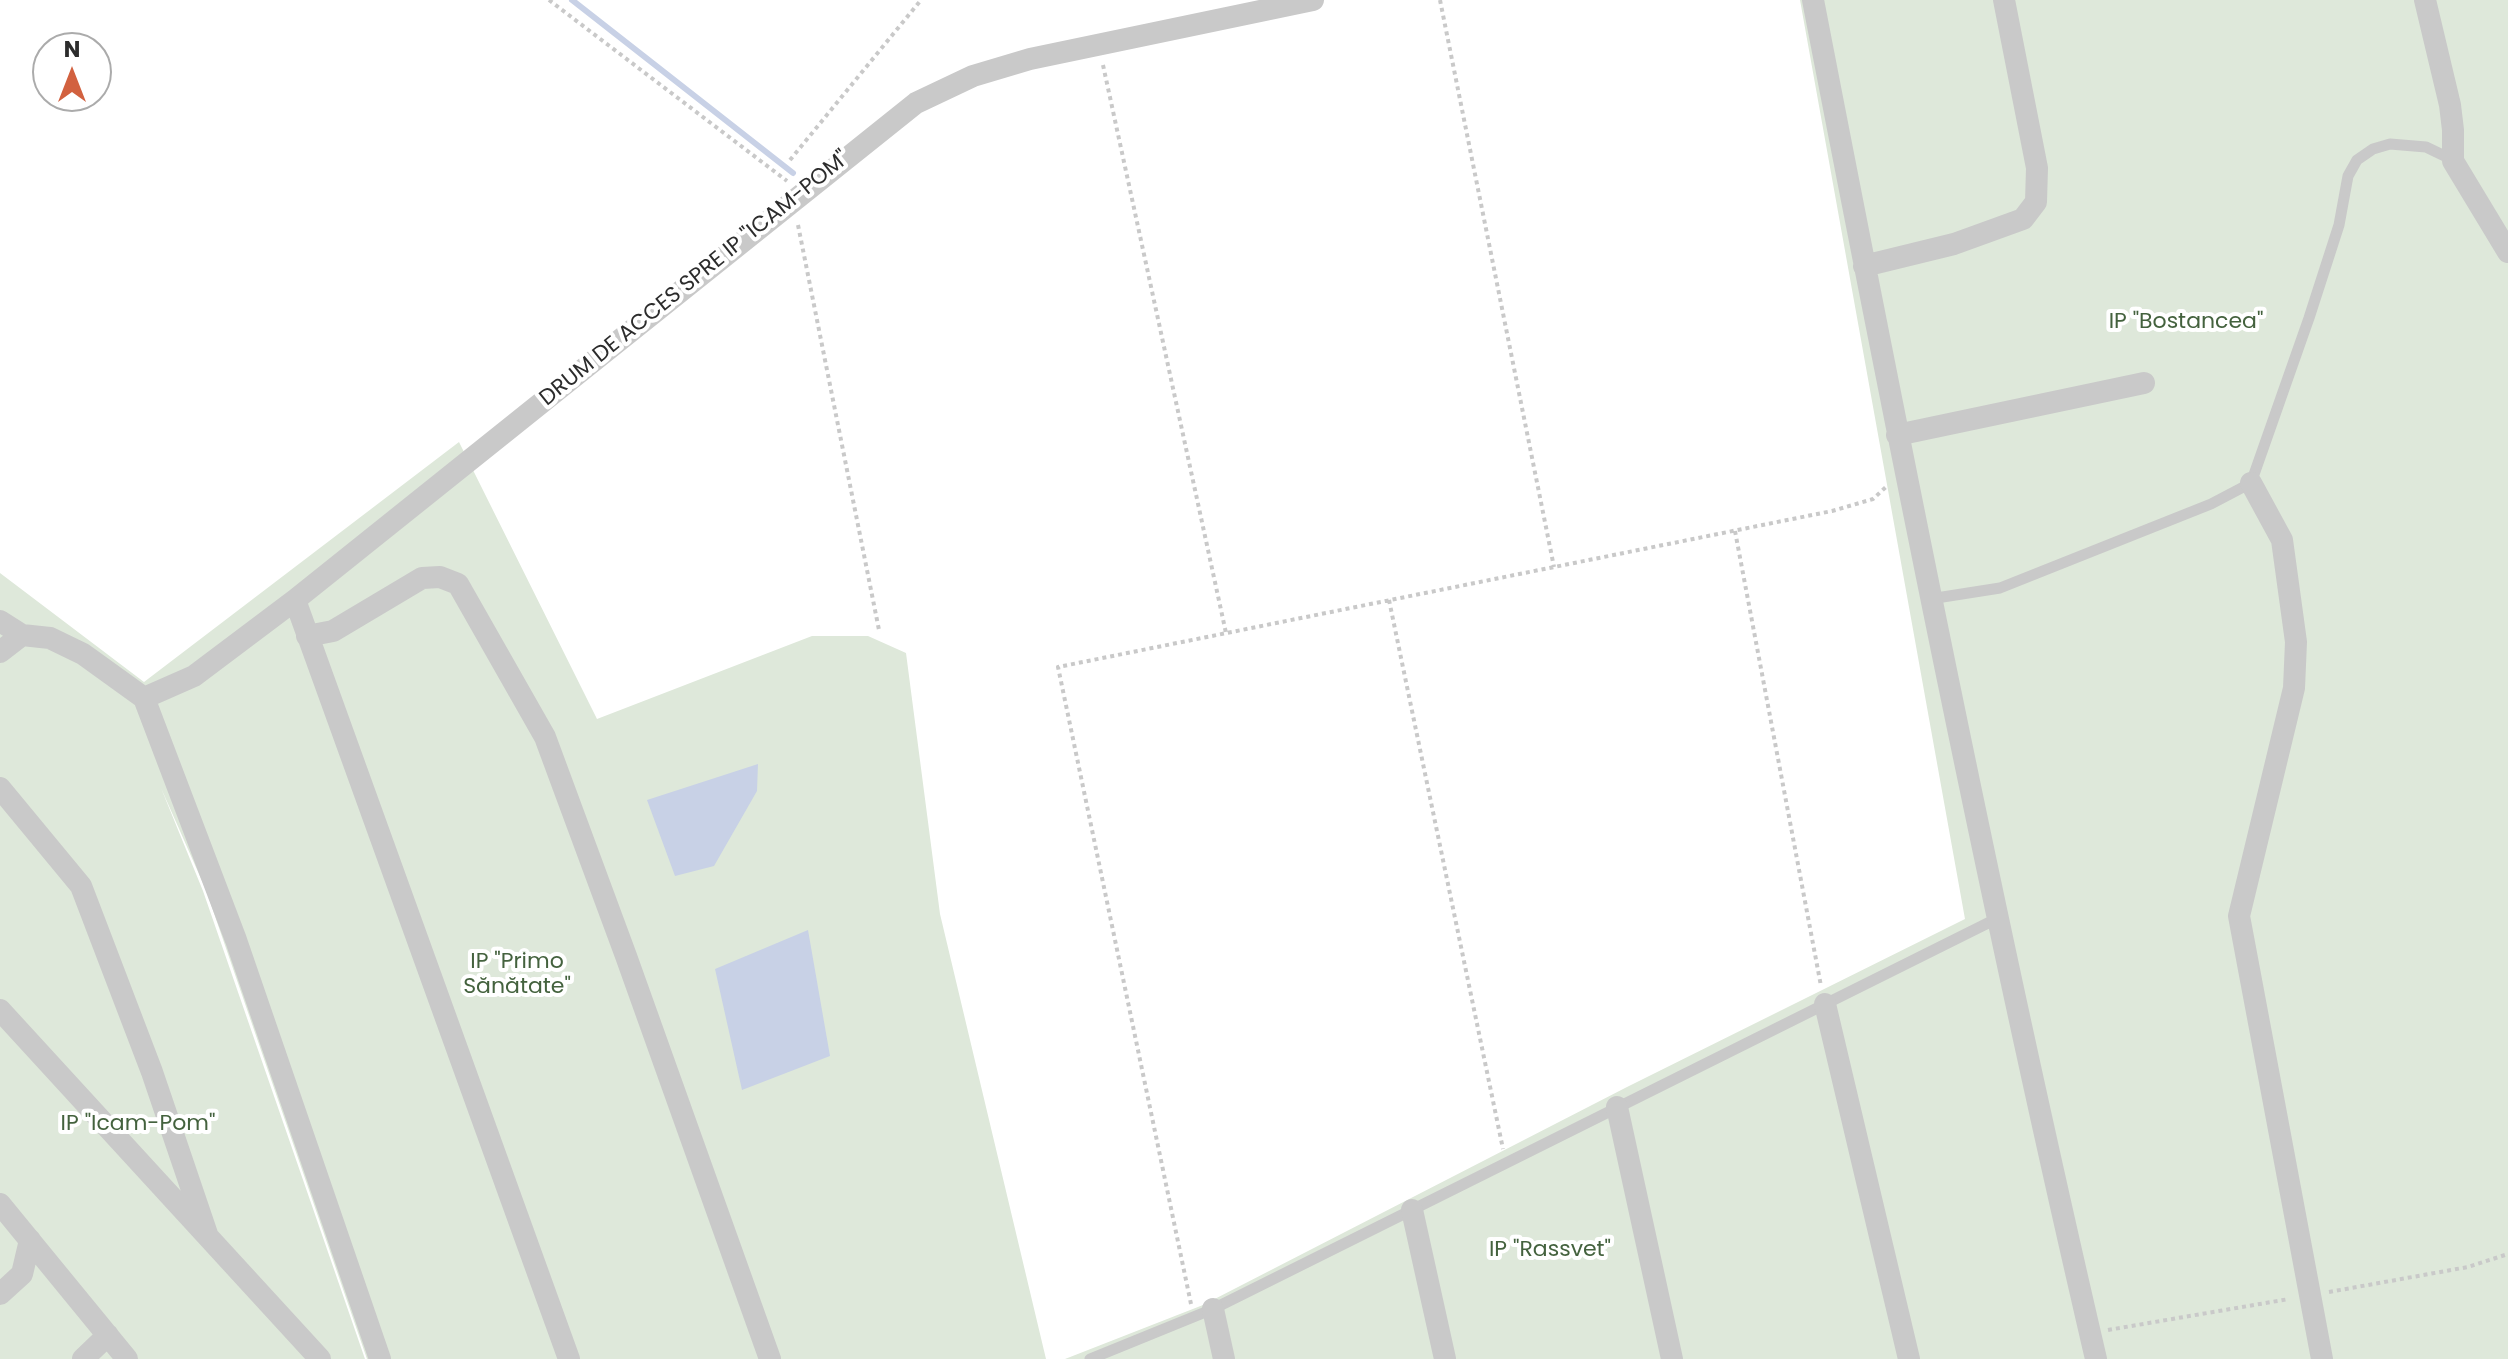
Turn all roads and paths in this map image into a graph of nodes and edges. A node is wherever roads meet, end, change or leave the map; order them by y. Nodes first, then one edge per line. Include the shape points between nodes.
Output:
1 (549, 0) edge
2 (921, 0) edge
3 (1313, 0) edge
4 (1440, 0) edge
5 (1813, 0) edge
6 (2004, 0) edge
7 (2425, 0) edge
8 (1098, 45) junction
9 (790, 160) dead end
10 (2453, 161) junction
11 (798, 196) junction
12 (2508, 252) edge
13 (1864, 266) junction
14 (2144, 383) dead end
15 (1897, 435) junction
16 (1904, 469) junction
17 (2251, 483) junction
18 (1735, 530) junction
19 (1554, 567) junction
20 (1930, 599) junction
21 (295, 600) junction
22 (1389, 600) junction
23 (0, 621) edge
24 (879, 630) dead end
25 (1226, 633) junction
26 (22, 635) junction
27 (307, 636) junction
28 (0, 652) edge
29 (144, 698) junction
30 (0, 788) edge
31 (1996, 919) junction
32 (1825, 1004) junction
33 (0, 1010) edge
34 (1617, 1107) junction
35 (1506, 1163) junction
36 (0, 1204) edge
37 (1412, 1210) junction
38 (207, 1234) junction
39 (30, 1240) junction
40 (0, 1294) edge
41 (1204, 1313) junction
42 (108, 1335) junction
43 (83, 1359) edge
44 (127, 1359) edge
45 (320, 1359) edge
46 (380, 1359) edge
47 (569, 1359) edge
48 (770, 1359) edge
49 (1090, 1359) edge
50 (1224, 1359) edge
51 (1445, 1359) edge
52 (1672, 1359) edge
53 (1909, 1359) edge
54 (2096, 1359) edge
55 (2322, 1359) edge

1 - 11 path
2 - 9 path
3 - 8 street, DRUM DE ACCES SPRE IP "ICAM-POM"
4 - 19 path
5 - 13 street
6 - 13 street via 2037,168 2036,202 2023,219 1954,244
7 - 10 street via 2450,105
8 - 11 street, DRUM DE ACCES SPRE IP "ICAM-POM" via 973,76 916,103
8 - 25 path
10 - 12 street
10 - 17 lane via 2426,147 2390,144 2357,160
11 - 21 street, DRUM DE ACCES SPRE IP "ICAM-POM"
11 - 24 path
13 - 15 street
14 - 15 street
15 - 16 street
16 - 18 path via 1873,499
16 - 20 street
17 - 20 lane via 2000,588
17 - 55 street via 2282,540 2296,642 2294,688 2239,916
18 - 19 path
18 - 32 path
19 - 22 path
20 - 31 street
21 - 27 street
21 - 29 street, DRUM DE ACCES SPRE IP "ICAM-POM" via 194,676
22 - 25 path
22 - 35 path
23 - 26 street
25 - 41 path via 1058,667
26 - 28 street
26 - 29 street via 50,638 83,654
27 - 47 street
27 - 48 street via 333,631 422,578 458,584 545,737
29 - 46 street via 236,940
30 - 38 street via 81,886
31 - 32 lane
31 - 54 street
32 - 34 lane
32 - 53 street
33 - 38 street
34 - 35 lane
34 - 52 street
35 - 37 lane
36 - 39 street
37 - 41 lane
37 - 51 street
38 - 45 street
39 - 40 street via 22,1274
39 - 42 street
41 - 49 lane
41 - 50 street
42 - 43 street
42 - 44 street

